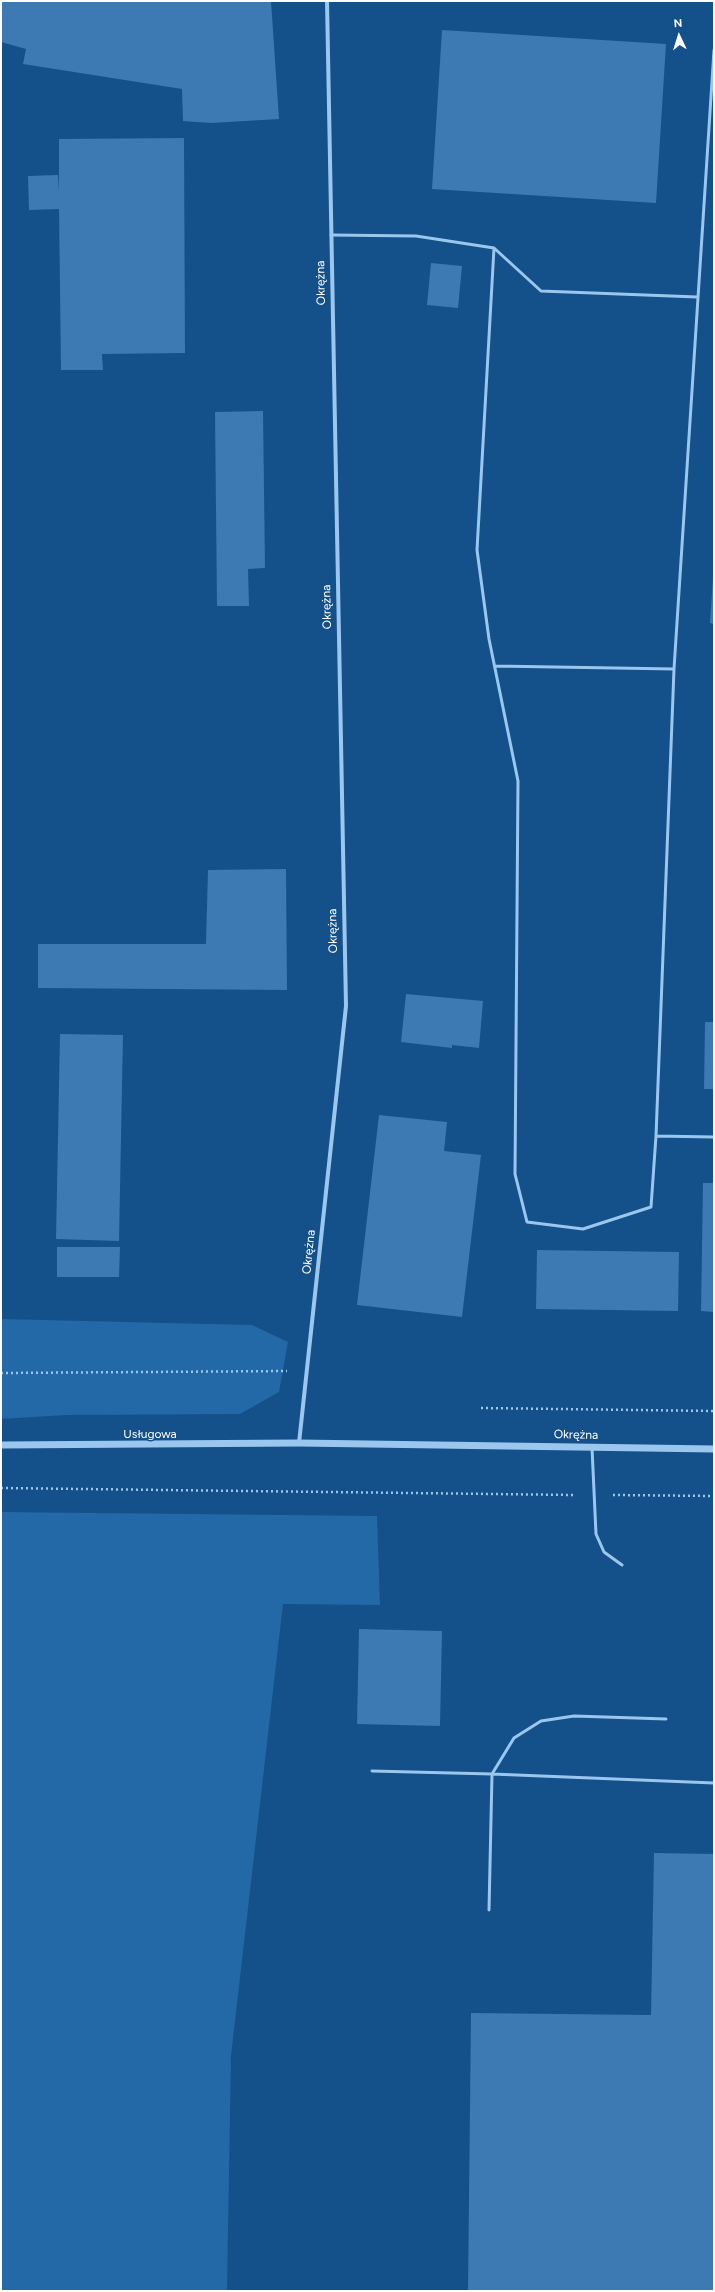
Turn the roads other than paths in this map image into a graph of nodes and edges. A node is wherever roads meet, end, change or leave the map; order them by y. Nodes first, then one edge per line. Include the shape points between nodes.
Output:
1 (327, 1) edge
2 (714, 50) edge
3 (331, 235) junction
4 (494, 248) junction
5 (697, 298) junction
6 (495, 666) junction
7 (674, 669) junction
8 (656, 1136) junction
9 (714, 1137) edge
10 (299, 1444) junction
11 (1, 1446) edge
12 (592, 1446) junction
13 (714, 1449) edge
14 (622, 1565) dead end
15 (666, 1719) dead end
16 (372, 1771) dead end
17 (492, 1774) junction
18 (714, 1783) edge
19 (489, 1910) dead end

1 - 3 street, Okrężna
2 - 5 lane
3 - 4 lane via 416,236
3 - 10 street, Okrężna via 346,1006
4 - 5 lane via 541,291
4 - 6 lane via 477,550
5 - 7 lane
6 - 7 lane
6 - 8 lane via 518,781 515,1174 527,1222 583,1229 652,1207
7 - 8 lane
8 - 9 lane
10 - 11 street, Usługowa
10 - 12 street, Okrężna
12 - 13 street, Okrężna
12 - 14 lane via 596,1534 604,1552
15 - 17 lane via 574,1716 541,1720 514,1738
16 - 17 lane
17 - 18 lane
17 - 19 lane

